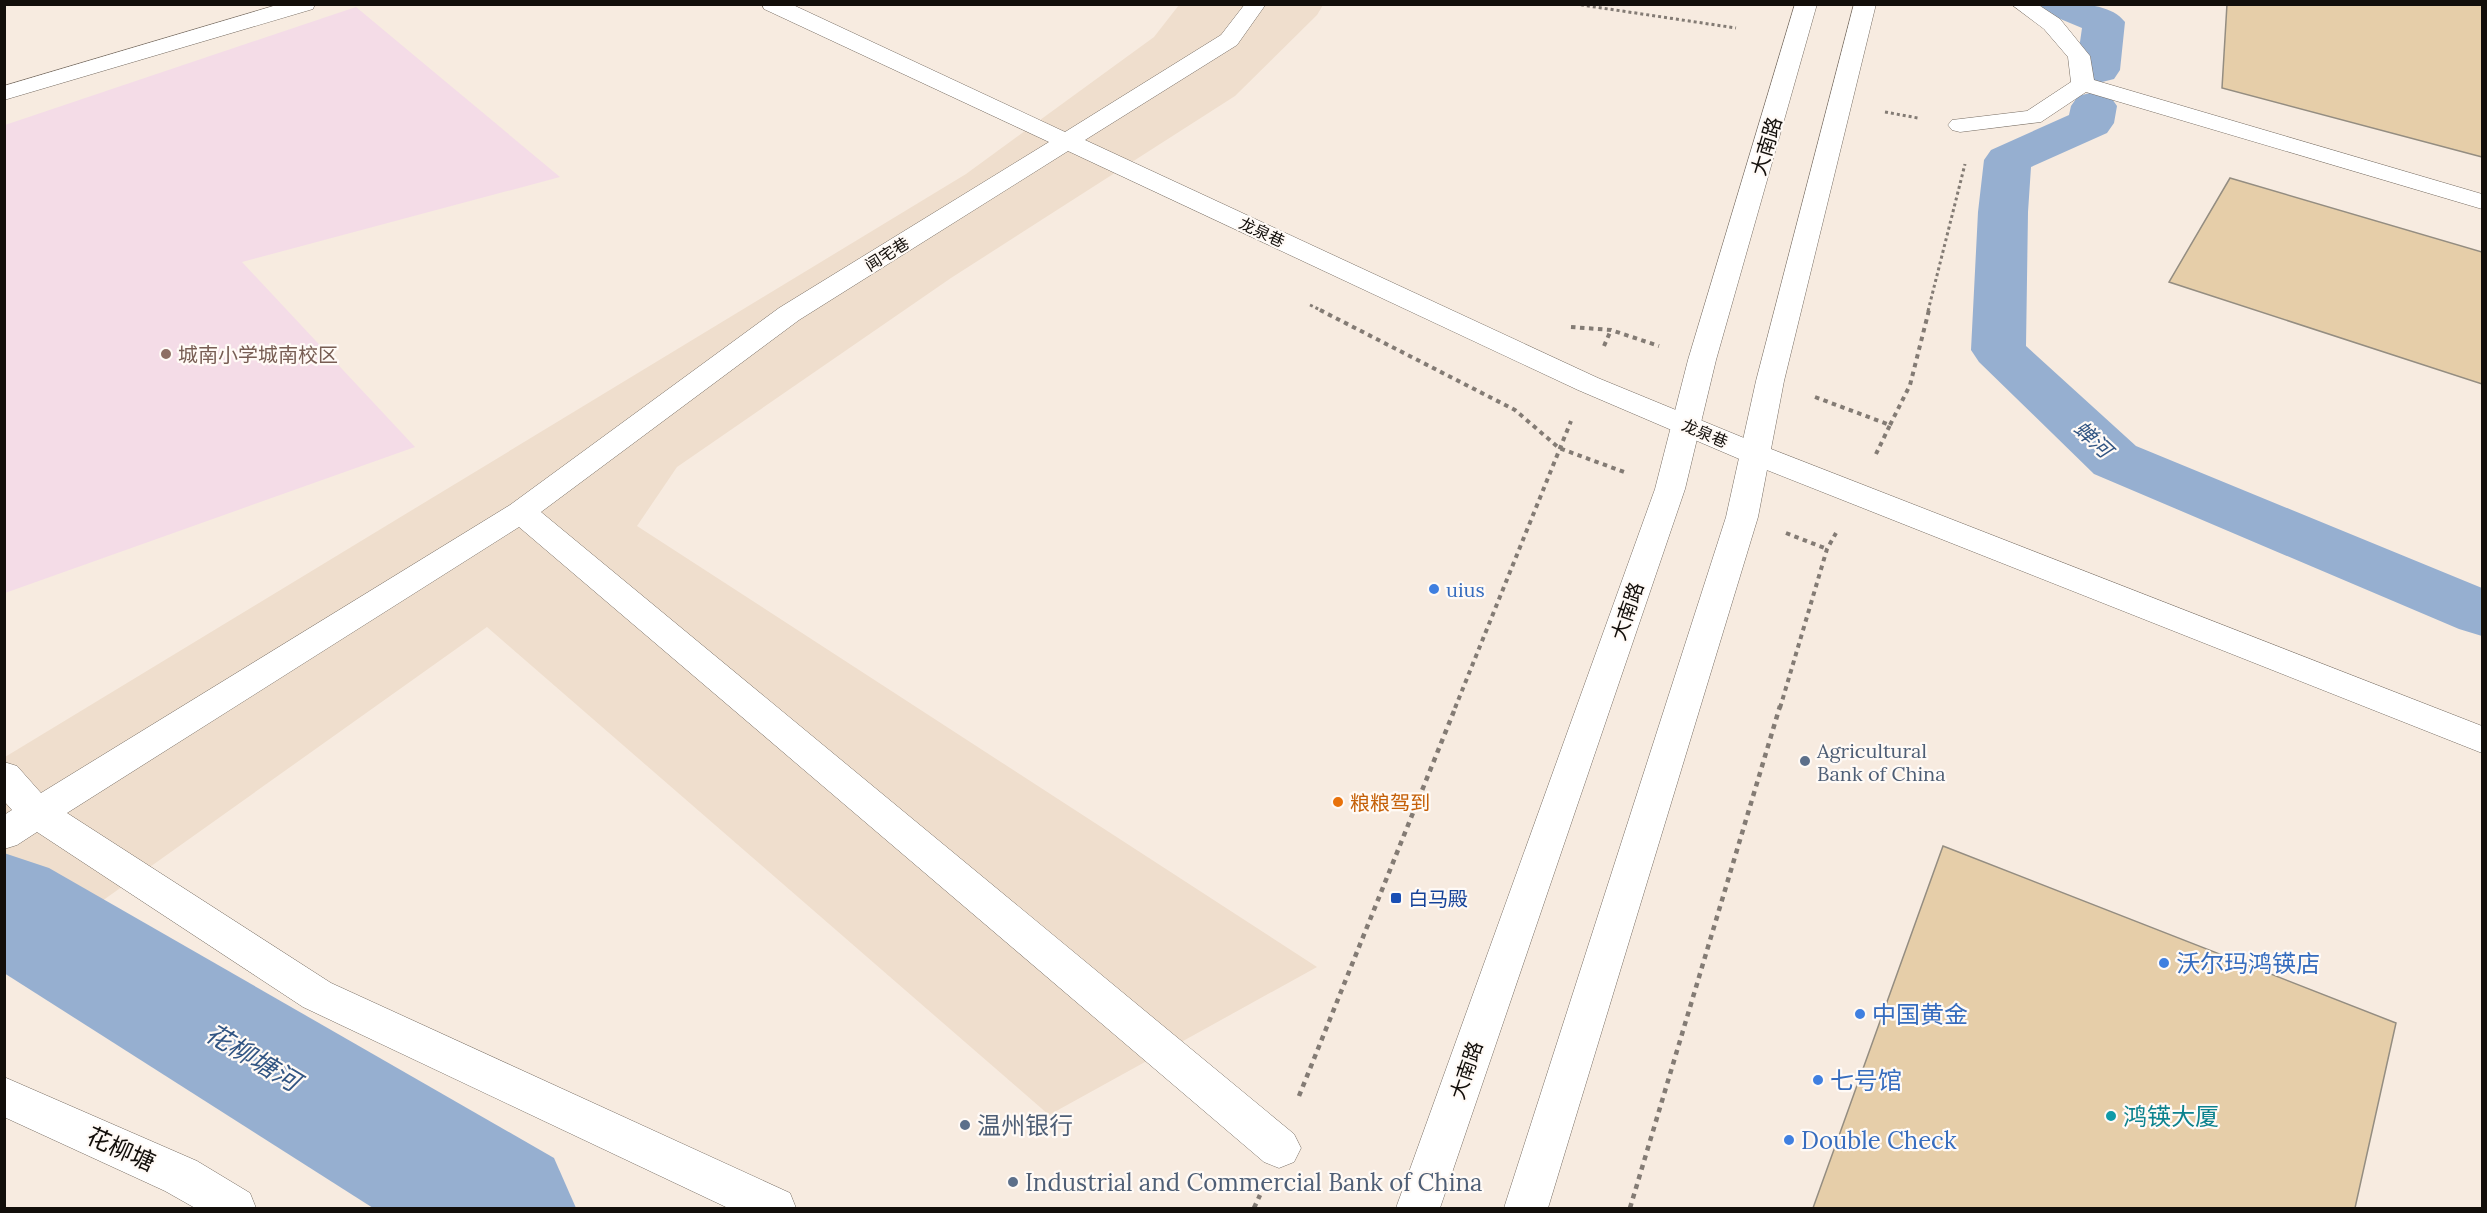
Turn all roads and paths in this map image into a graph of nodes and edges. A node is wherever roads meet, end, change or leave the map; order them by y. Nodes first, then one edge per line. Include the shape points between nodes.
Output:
1 (305, 4) edge
2 (772, 4) edge
3 (1256, 4) edge
4 (1575, 4) edge
5 (1806, 4) edge
6 (1865, 4) edge
7 (2021, 4) edge
8 (1736, 28) dead end
9 (2083, 84) junction
10 (4, 93) edge
11 (1840, 103) junction
12 (1960, 124) junction
13 (1068, 142) junction
14 (2482, 202) edge
15 (1685, 425) junction
16 (1890, 425) dead end
17 (1559, 448) dead end
18 (1755, 454) junction
19 (521, 512) junction
20 (1827, 549) dead end
21 (2482, 740) edge
22 (4, 776) edge
23 (21, 823) edge
24 (4, 1096) edge
25 (1279, 1148) junction
26 (234, 1209) edge
27 (774, 1209) edge
28 (1254, 1209) edge
29 (1418, 1209) edge
30 (1526, 1209) edge
31 (1629, 1209) edge

1 - 10 street
2 - 13 street, 龙泉巷
3 - 13 street, 闻宅巷 via 1229,40
4 - 8 path
5 - 15 street, 大南路
6 - 11 street
7 - 9 street via 2052,24 2079,56
9 - 12 street via 2033,117
9 - 14 street
11 - 12 path
11 - 18 street
12 - 16 path via 1967,153 1910,385
13 - 15 street, 龙泉巷 via 1588,384
13 - 19 street, 闻宅巷 via 789,314
15 - 18 street, 龙泉巷
15 - 29 street, 大南路 via 1670,489
17 - 25 path
18 - 21 street
18 - 30 street via 1742,517
19 - 23 street, 闻宅巷
19 - 25 street
20 - 31 path
22 - 23 street
23 - 27 street via 317,995
24 - 26 street, 花柳塘 via 181,1176
25 - 28 path

